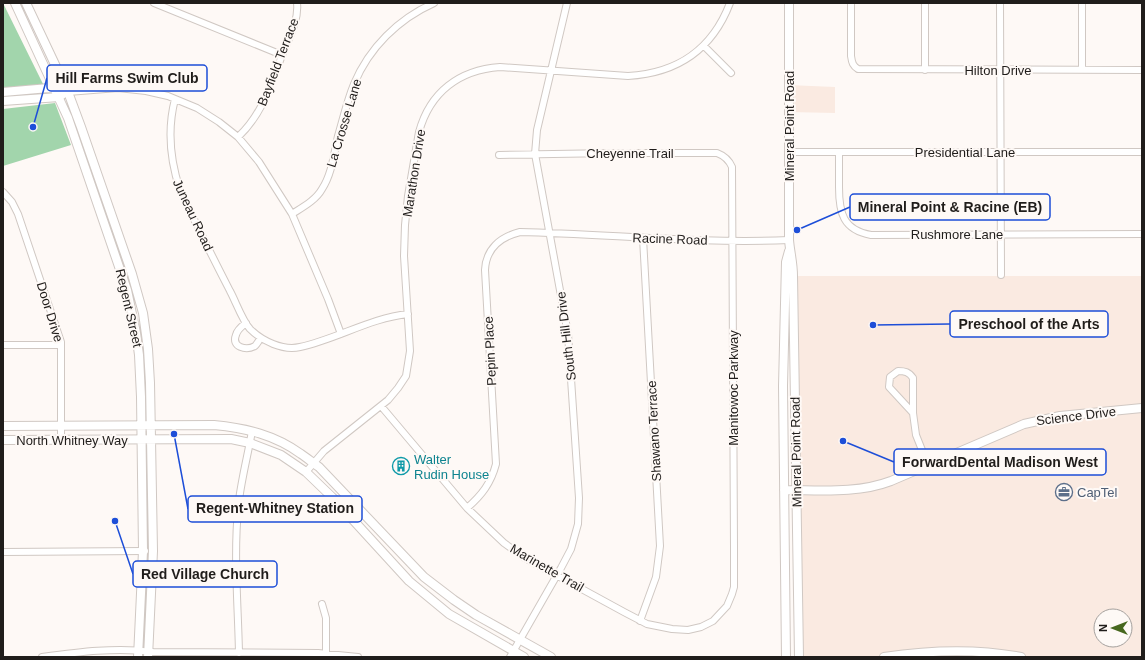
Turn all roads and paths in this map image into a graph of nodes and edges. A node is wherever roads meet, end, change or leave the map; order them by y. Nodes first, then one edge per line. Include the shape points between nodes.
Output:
1 (15, 3) edge
2 (26, 3) edge
3 (154, 3) edge
4 (297, 3) edge
5 (434, 3) edge
6 (567, 3) edge
7 (730, 3) edge
8 (789, 3) edge
9 (851, 3) edge
10 (925, 3) edge
11 (1000, 3) edge
12 (1082, 3) edge
13 (704, 46) junction
14 (282, 55) junction
15 (551, 70) junction
16 (925, 70) junction
17 (1000, 70) junction
18 (1082, 70) junction
19 (1142, 70) edge
20 (731, 73) dead end
21 (54, 88) junction
22 (3, 92) edge
23 (68, 92) junction
24 (59, 97) junction
25 (175, 99) junction
26 (3, 101) edge
27 (238, 137) junction
28 (788, 152) junction
29 (1142, 152) edge
30 (839, 153) junction
31 (1000, 153) junction
32 (535, 154) junction
33 (499, 155) dead end
34 (723, 156) joint
35 (3, 192) edge
36 (292, 214) junction
37 (550, 234) junction
38 (1001, 234) junction
39 (1142, 234) edge
40 (643, 238) junction
41 (732, 241) junction
42 (789, 244) junction
43 (1001, 275) dead end
44 (408, 314) junction
45 (246, 322) junction
46 (342, 334) junction
47 (261, 338) junction
48 (3, 345) edge
49 (61, 345) junction
50 (381, 406) junction
51 (1142, 408) edge
52 (913, 413) junction
53 (61, 425) junction
54 (151, 425) junction
55 (3, 426) edge
56 (141, 426) junction
57 (252, 431) junction
58 (141, 439) junction
59 (151, 439) junction
60 (3, 440) edge
61 (61, 440) junction
62 (250, 442) junction
63 (313, 463) junction
64 (928, 465) junction
65 (306, 472) junction
66 (784, 490) junction
67 (797, 490) junction
68 (467, 508) junction
69 (143, 551) junction
70 (153, 551) junction
71 (3, 552) edge
72 (557, 575) junction
73 (322, 604) dead end
74 (716, 619) joint
75 (640, 621) junction
76 (519, 639) junction
77 (138, 653) edge
78 (239, 653) junction
79 (326, 653) junction
80 (148, 654) edge
81 (512, 654) edge
82 (42, 657) edge
83 (358, 657) edge
84 (524, 657) edge
85 (551, 657) edge
86 (786, 657) edge
87 (799, 657) edge
88 (884, 657) edge
89 (1021, 657) edge

1 - 21 main road, Regent Street
2 - 23 main road, Regent Street
3 - 14 street
4 - 14 street, Bayfield Terrace via 292,31
5 - 36 street, La Crosse Lane via 413,14 392,30 369,56 350,95 322,190 315,199
6 - 15 street, South Hill Drive
7 - 13 street, Marathon Drive
8 - 28 main road, Mineral Point Road
9 - 16 street, Hilton Drive via 851,56 854,67 863,70
10 - 16 street
11 - 17 street
12 - 18 street
13 - 15 street, Marathon Drive via 678,64 649,74 628,76
13 - 20 street
14 - 27 street, Bayfield Terrace via 267,96 255,118
15 - 32 street, South Hill Drive via 537,130
15 - 44 street, Marathon Drive via 500,67 472,72 454,81 427,110 419,132 407,211 404,256
16 - 17 street, Hilton Drive
17 - 18 street, Hilton Drive
17 - 31 street
18 - 19 street, Hilton Drive
21 - 22 main road
21 - 23 main road
21 - 24 main road, Regent Street
23 - 24 main road
23 - 25 street via 118,88 146,91
23 - 54 main road, Regent Street via 140,302 148,349
24 - 26 main road
24 - 56 main road, Regent Street via 127,290 139,355
25 - 27 street via 197,108
25 - 45 street, Juneau Road via 170,130 174,174
27 - 36 street via 259,162
28 - 30 street, Presidential Lane
28 - 42 main road, Mineral Point Road
29 - 31 street, Presidential Lane
30 - 31 street, Presidential Lane
30 - 38 street, Rushmore Lane via 839,202 841,212 850,227 871,235
31 - 38 street
32 - 33 street, Cheyenne Trail
32 - 34 street, Cheyenne Trail via 680,152 717,153
32 - 37 street, South Hill Drive
34 - 41 street, Manitowoc Parkway via 729,160 732,167
35 - 49 street, Door Drive via 18,214
36 - 46 street
37 - 40 street, Racine Road
37 - 68 street, Pepin Place via 511,234 494,246 487,259 485,270 496,464 484,491
37 - 72 street, South Hill Drive via 568,334 578,498 578,524 571,549
38 - 39 street, Rushmore Lane
38 - 43 street
40 - 41 street, Racine Road
40 - 75 street, Shawano Terrace via 660,546 656,577
41 - 42 street, Racine Road
41 - 74 street, Manitowoc Parkway via 734,587 727,606
42 - 66 main road, Mineral Point Road via 784,326
42 - 67 main road, Mineral Point Road via 793,260
44 - 46 street, Juneau Road via 390,317
44 - 50 street, Marathon Drive via 410,351 406,376
45 - 47 street, Juneau Road
45 - 47 street via 235,335 237,345 244,349 249,348
46 - 47 street, Juneau Road via 293,348 279,346
48 - 49 street
49 - 53 street, Door Drive
50 - 63 street, Marathon Drive
50 - 68 street, Marinette Trail
51 - 64 main road, Science Drive via 1037,420 1017,426
52 - 52 street via 913,378 905,371 898,371 890,377 889,387
52 - 64 street via 916,435
53 - 55 main road, North Whitney Way
53 - 56 main road, North Whitney Way
53 - 61 street, Door Drive
54 - 56 main road, North Whitney Way
54 - 57 main road, North Whitney Way via 214,425
54 - 59 main road, Regent Street
56 - 58 main road, Regent Street
57 - 62 street
57 - 63 main road, North Whitney Way via 276,439
58 - 59 main road, North Whitney Way
58 - 61 main road, North Whitney Way
58 - 69 main road, Regent Street
59 - 62 main road, North Whitney Way via 231,439
59 - 70 main road, Regent Street
60 - 61 main road, North Whitney Way
62 - 65 main road, North Whitney Way via 281,455
62 - 78 street via 238,514
63 - 65 street, Marathon Drive
63 - 76 main road, North Whitney Way via 424,577 476,615
64 - 67 main road, Science Drive via 871,488
65 - 81 main road, North Whitney Way via 409,581 449,614
66 - 67 main road, Science Drive
66 - 86 main road, Mineral Point Road
67 - 87 main road, Mineral Point Road
68 - 72 street, Marinette Trail via 514,550
69 - 70 street
69 - 71 street
69 - 77 main road, Regent Street
70 - 80 main road, Regent Street
72 - 75 street, Marinette Trail
72 - 76 street, South Hill Drive
73 - 79 street via 326,618
74 - 75 street, Marinette Trail via 688,630 658,627
76 - 81 street, South Hill Drive
76 - 85 main road, North Whitney Way
77 - 80 street
77 - 82 street via 106,650
78 - 79 street
78 - 80 street
79 - 83 street
81 - 84 main road, North Whitney Way
88 - 89 main road via 955,650

